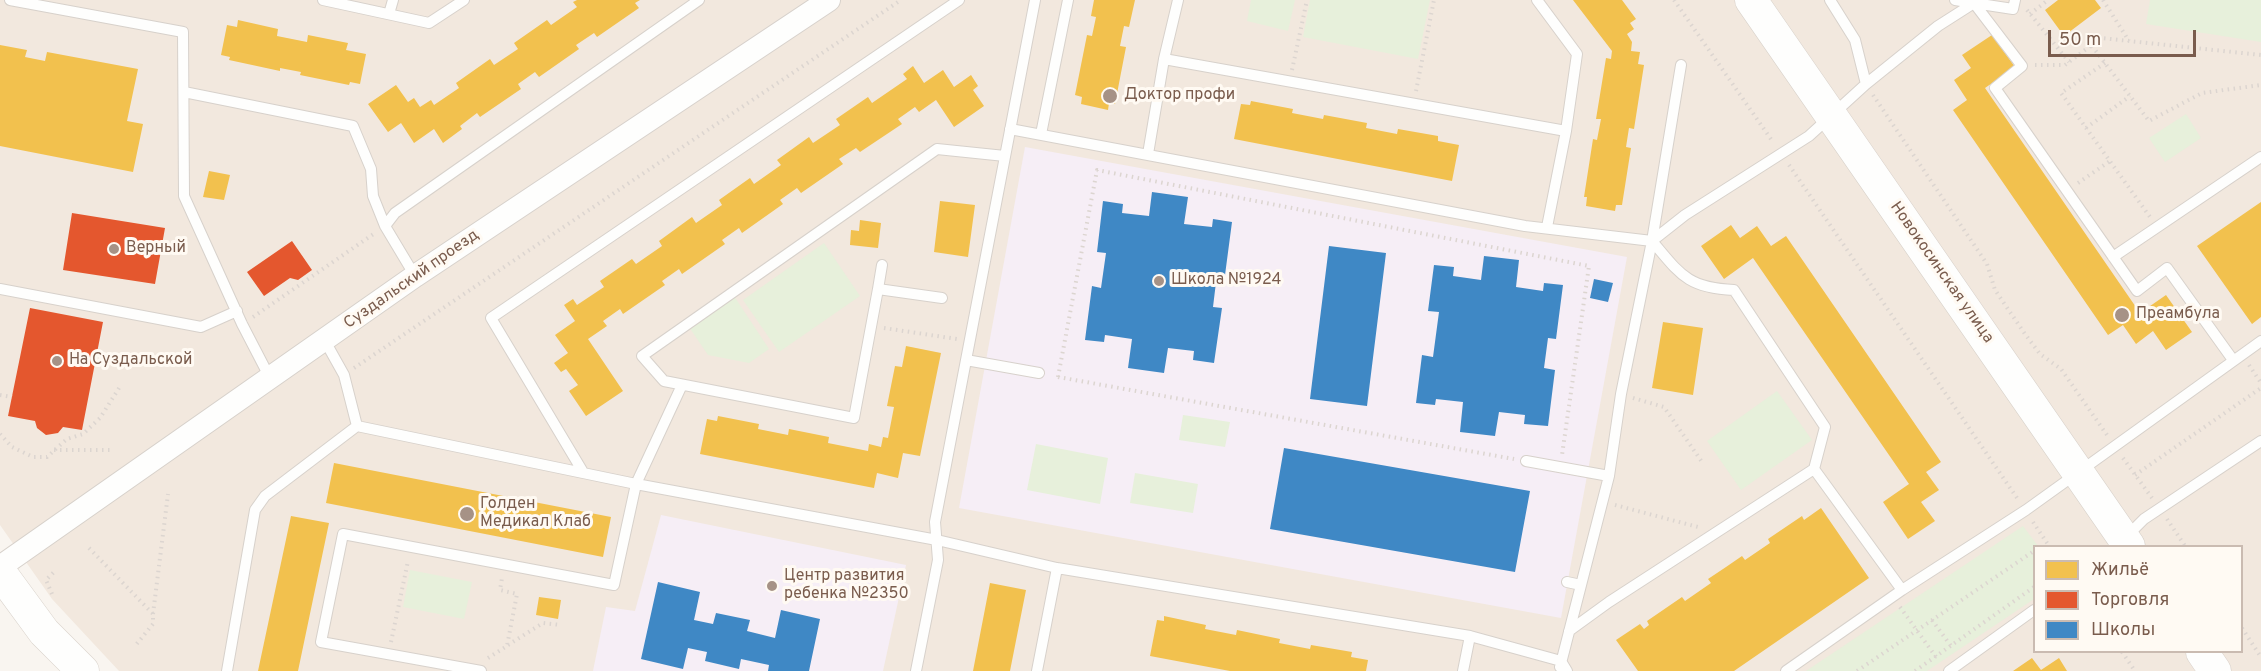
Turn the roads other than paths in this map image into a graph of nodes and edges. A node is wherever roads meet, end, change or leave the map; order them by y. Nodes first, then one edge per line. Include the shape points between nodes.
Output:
1 (10, 0) edge
2 (323, 0) edge
3 (393, 0) edge
4 (464, 0) edge
5 (699, 0) edge
6 (829, 0) edge
7 (959, 0) edge
8 (1035, 0) edge
9 (1068, 0) edge
10 (1178, 0) edge
11 (1537, 0) edge
12 (1751, 0) edge
13 (1830, 0) edge
14 (1955, 0) edge
15 (2015, 0) edge
16 (1974, 3) junction
17 (63, 5) edge
18 (389, 14) junction
19 (1164, 59) junction
20 (1681, 65) dead end
21 (1866, 84) junction
22 (184, 92) junction
23 (1831, 114) junction
24 (1010, 129) junction
25 (1566, 131) junction
26 (1041, 134) junction
27 (1148, 154) junction
28 (1005, 156) junction
29 (2261, 157) edge
30 (385, 226) junction
31 (1547, 227) junction
32 (1652, 241) junction
33 (2113, 257) junction
34 (882, 265) dead end
35 (415, 276) junction
36 (0, 289) edge
37 (878, 289) junction
38 (942, 298) dead end
39 (237, 311) junction
40 (325, 340) junction
41 (2261, 341) edge
42 (966, 360) junction
43 (2234, 360) junction
44 (1039, 373) road end
45 (270, 378) junction
46 (682, 385) junction
47 (357, 426) junction
48 (2261, 441) edge
49 (1526, 461) road end
50 (1814, 469) junction
51 (583, 472) junction
52 (2078, 472) junction
53 (1609, 476) junction
54 (636, 484) junction
55 (937, 540) junction
56 (2124, 544) edge
57 (0, 567) edge
58 (1057, 568) junction
59 (0, 572) edge
60 (1567, 582) dead end
61 (1581, 585) junction
62 (1902, 590) junction
63 (2033, 611) edge
64 (1569, 631) junction
65 (1470, 636) junction
66 (2203, 653) edge
67 (1563, 668) edge
68 (1948, 669) edge
69 (477, 670) edge
70 (83, 671) edge
71 (227, 671) edge
72 (916, 671) edge
73 (1037, 671) edge
74 (1463, 671) edge
75 (1786, 671) edge
76 (2215, 671) edge

1 - 17 lane
2 - 18 lane
3 - 18 lane
4 - 18 lane via 429,23
5 - 30 lane via 395,213
6 - 35 street, Суздальский проезд
7 - 51 lane via 491,318
8 - 24 lane
9 - 26 lane
10 - 19 lane
11 - 25 lane via 1577,54
12 - 23 street, Новокосинская улица
13 - 21 lane via 1855,40
14 - 16 lane
15 - 16 lane via 2013,9
16 - 21 lane via 1938,26
16 - 33 lane via 2022,66 1995,88
17 - 22 lane via 183,32
19 - 25 lane
19 - 27 lane
20 - 32 lane
21 - 23 lane
22 - 30 lane via 353,126 372,169 373,196
22 - 39 lane via 184,196
23 - 32 lane via 1809,136 1684,215
23 - 52 street, Новокосинская улица
24 - 26 lane
24 - 28 lane
25 - 31 lane
26 - 27 lane
27 - 31 lane
28 - 42 lane
28 - 46 lane via 937,149 642,356 664,381
29 - 33 lane
30 - 35 lane
31 - 32 lane
32 - 50 lane via 1684,278 1709,289 1734,290 1826,427
32 - 53 lane
33 - 43 lane via 2137,291 2167,268
34 - 37 lane
35 - 40 street, Суздальский проезд
36 - 39 lane via 201,327
37 - 38 lane
37 - 46 lane via 854,418
39 - 45 lane
40 - 45 street, Суздальский проезд
40 - 47 lane via 344,375
41 - 43 lane
42 - 44 lane
42 - 55 lane via 935,522
43 - 52 lane
45 - 57 street, Суздальский проезд
46 - 54 lane
47 - 51 lane
47 - 71 lane via 265,496 255,510
48 - 56 lane via 2144,519
49 - 53 lane
50 - 62 lane
50 - 64 lane
51 - 54 lane
52 - 56 street, Новокосинская улица
52 - 62 lane
53 - 61 lane
54 - 55 lane
54 - 69 lane via 614,585 343,534 321,642
55 - 58 lane
55 - 72 lane via 938,560
58 - 65 lane
58 - 73 lane
59 - 70 street via 44,632
60 - 61 lane
61 - 64 lane
62 - 75 lane
63 - 68 lane
64 - 67 lane
65 - 67 lane
65 - 74 lane
66 - 76 street

